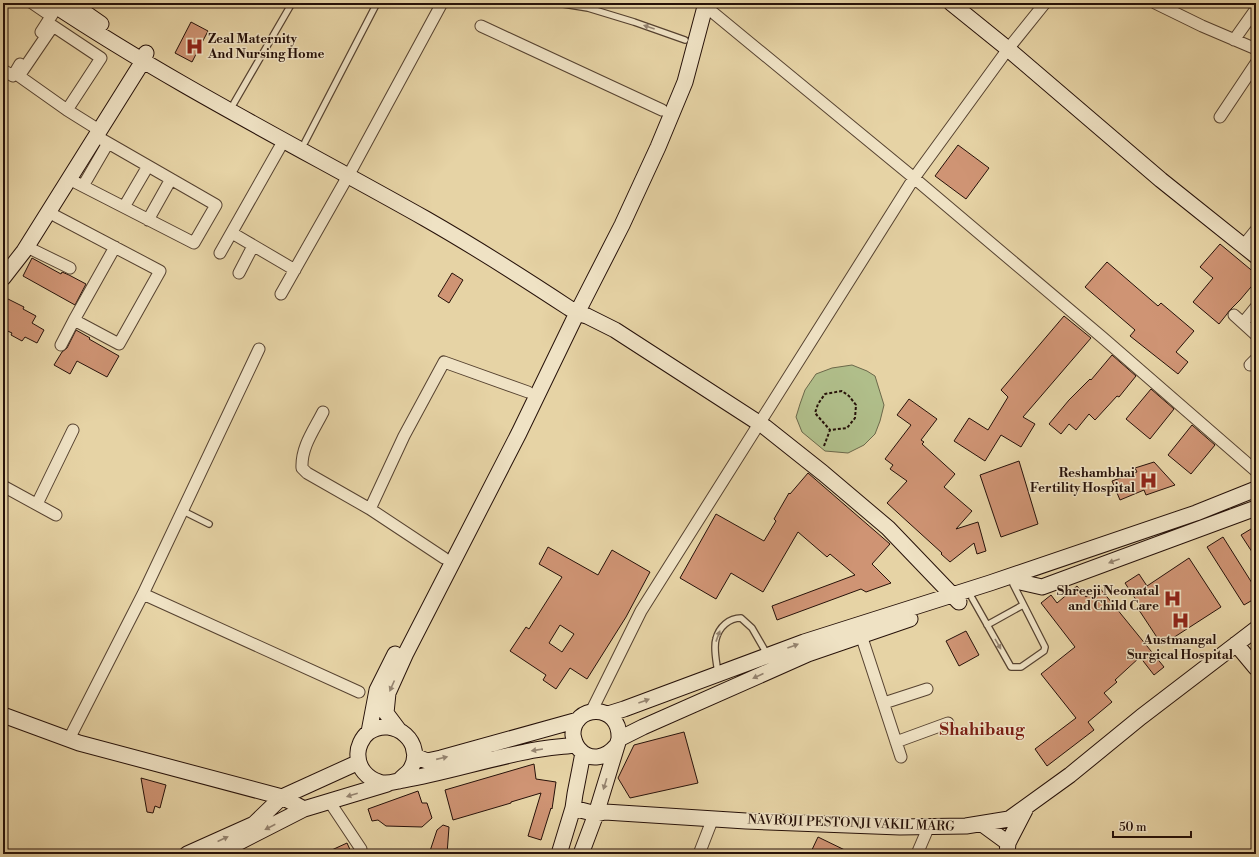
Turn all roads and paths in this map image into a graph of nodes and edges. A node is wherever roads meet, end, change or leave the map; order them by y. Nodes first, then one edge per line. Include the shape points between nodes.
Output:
1 (32, 3) edge
2 (292, 3) edge
3 (377, 3) edge
4 (442, 3) edge
5 (557, 3) edge
6 (951, 3) edge
7 (1045, 3) edge
8 (1155, 3) edge
9 (702, 4) edge
10 (580, 5) edge
11 (58, 7) edge
12 (1256, 9) edge
13 (481, 26) dead end
14 (686, 40) junction
15 (1234, 40) junction
16 (1008, 49) junction
17 (1256, 49) edge
18 (145, 57) junction
19 (1256, 62) edge
20 (3, 70) edge
21 (234, 103) junction
22 (68, 110) junction
23 (662, 110) junction
24 (1220, 117) dead end
25 (101, 136) junction
26 (284, 140) junction
27 (305, 142) junction
28 (148, 166) junction
29 (350, 172) junction
30 (914, 178) junction
31 (70, 179) junction
32 (171, 179) junction
33 (83, 186) junction
34 (124, 207) junction
35 (48, 212) junction
36 (148, 220) junction
37 (1256, 230) edge
38 (232, 233) junction
39 (253, 246) junction
40 (1243, 246) junction
41 (27, 247) junction
42 (116, 247) junction
43 (220, 253) dead end
44 (1256, 256) edge
45 (70, 268) dead end
46 (295, 270) junction
47 (239, 273) dead end
48 (3, 278) edge
49 (281, 294) dead end
50 (1256, 307) edge
51 (577, 310) junction
52 (1234, 315) dead end
53 (74, 320) junction
54 (1243, 323) junction
55 (1256, 335) edge
56 (60, 344) dead end
57 (259, 349) dead end
58 (528, 392) junction
59 (323, 412) dead end
60 (760, 424) junction
61 (73, 430) dead end
62 (830, 430) junction
63 (824, 446) dead end
64 (1256, 471) edge
65 (3, 486) edge
66 (1256, 489) edge
67 (1256, 498) edge
68 (37, 504) junction
69 (1256, 508) edge
70 (370, 509) junction
71 (183, 511) junction
72 (56, 515) dead end
73 (209, 524) dead end
74 (444, 558) junction
75 (1016, 583) junction
76 (143, 594) junction
77 (961, 598) junction
78 (1023, 605) junction
79 (987, 625) junction
80 (1256, 630) edge
81 (861, 635) junction
82 (1236, 644) junction
83 (768, 656) junction
84 (1256, 668) edge
85 (718, 674) junction
86 (927, 689) dead end
87 (359, 692) dead end
88 (884, 703) junction
89 (591, 712) junction
90 (608, 714) junction
91 (3, 715) edge
92 (578, 720) junction
93 (948, 723) dead end
94 (398, 729) junction
95 (369, 732) junction
96 (69, 739) junction
97 (896, 742) junction
98 (617, 743) junction
99 (413, 745) junction
100 (580, 749) junction
101 (901, 757) dead end
102 (358, 762) junction
103 (394, 782) junction
104 (282, 797) junction
105 (329, 801) junction
106 (1027, 806) junction
107 (573, 808) junction
108 (304, 809) junction
109 (596, 814) junction
110 (712, 818) junction
111 (982, 824) junction
112 (930, 826) junction
113 (1007, 848) edge
114 (221, 853) edge
115 (187, 854) edge
116 (360, 854) edge
117 (558, 854) edge
118 (581, 854) edge
119 (700, 854) edge
120 (917, 854) edge

1 - 11 street
2 - 21 lane
3 - 27 lane
4 - 29 street
5 - 10 lane
6 - 16 main road
7 - 16 street
8 - 15 street
9 - 14 main road
9 - 30 street
9 - 51 main road via 685,82 622,225
14 -> 10 lane
11 - 18 main road
11 - 20 street via 13,76
12 - 15 street
13 - 23 street
14 - 23 main road
15 - 17 street
16 - 30 street
16 - 40 main road via 1160,180
18 - 21 main road
18 - 25 main road
18 - 26 main road
19 - 24 street
21 - 27 main road
22 - 22 street via 19,76 53,26 102,58
22 - 25 street
23 - 51 main road
25 - 28 street
25 - 31 main road
25 - 33 street
26 - 29 main road
26 - 38 street
27 - 29 main road
28 - 32 street
28 - 34 street
29 - 46 street
29 - 51 main road
30 - 60 street
30 - 64 street
31 - 33 street
31 - 35 main road
32 - 36 street
32 - 36 street via 216,205 194,243
33 - 34 street
34 - 36 street
35 - 41 main road
35 - 42 street
37 - 40 street
38 - 39 street
38 - 43 street
39 - 46 street
39 - 47 street
40 - 44 main road
41 - 45 street
41 - 48 main road
42 - 53 street
42 - 53 street via 160,271 119,344
46 - 49 street
50 - 54 street
51 - 58 main road
51 - 60 main road via 615,330
51 -> 94 main road via 519,433 388,693 386,713
52 - 54 street
53 - 56 street
54 - 55 street
57 - 71 street
58 - 70 street via 444,362 404,436
58 - 74 main road
59 - 70 street via 305,446 301,459 302,468 306,473
60 - 77 main road via 888,528
60 - 89 street via 642,611
61 - 68 street
62 - 62 path via 847,428 855,418 856,405 842,391 825,394 815,413
62 - 63 path
65 - 68 street
66 - 77 main road via 1196,513 990,583
67 - 75 main road
68 - 72 street
69 -> 75 main road via 1042,588
70 - 74 street
71 - 73 lane
71 - 76 street
74 - 95 main road via 377,690
75 - 77 main road
75 - 78 lane
76 - 87 street
76 - 96 street
77 - 79 lane
77 - 81 main road
83 -> 77 main road via 804,642
78 - 79 lane
79 -> 78 lane via 1011,667 1021,667 1046,647
80 - 82 main road, NAVROJI PESTONJI VAKIL MARG
81 - 88 street
81 -> 98 main road via 808,654 643,726
82 - 84 main road
82 - 106 main road, NAVROJI PESTONJI VAKIL MARG
83 - 85 main road
85 -> 83 lane via 716,639 723,626 735,618 741,618 752,628
90 -> 85 main road
86 - 88 street
88 - 97 street
89 - 90 main road
89 - 92 main road
90 - 98 main road via 617,725
91 - 96 main road
99 -> 92 main road via 415,756 427,760 441,758
92 - 100 main road via 573,732
93 - 97 street
94 - 95 main road via 383,727
94 - 99 main road
95 - 102 main road via 359,746
96 - 104 main road
97 - 101 street
98 - 100 main road via 605,756 590,756
98 -> 109 main road
99 - 103 main road via 414,763 409,772
100 -> 103 main road via 525,752
100 - 107 main road
102 - 103 main road via 371,779 380,783
102 - 104 main road
103 -> 105 main road
104 - 108 main road
115 -> 104 main road via 254,824
105 - 108 main road
105 - 116 street via 361,849
106 - 111 main road, NAVROJI PESTONJI VAKIL MARG via 1009,820
106 - 113 main road
107 - 109 main road, NAVROJI PESTONJI VAKIL MARG
107 - 117 main road
108 -> 114 main road
109 - 110 main road, NAVROJI PESTONJI VAKIL MARG via 604,812
109 - 118 main road
110 - 112 main road, NAVROJI PESTONJI VAKIL MARG
110 - 119 street
111 - 112 main road, NAVROJI PESTONJI VAKIL MARG
111 - 113 main road
112 - 120 street

